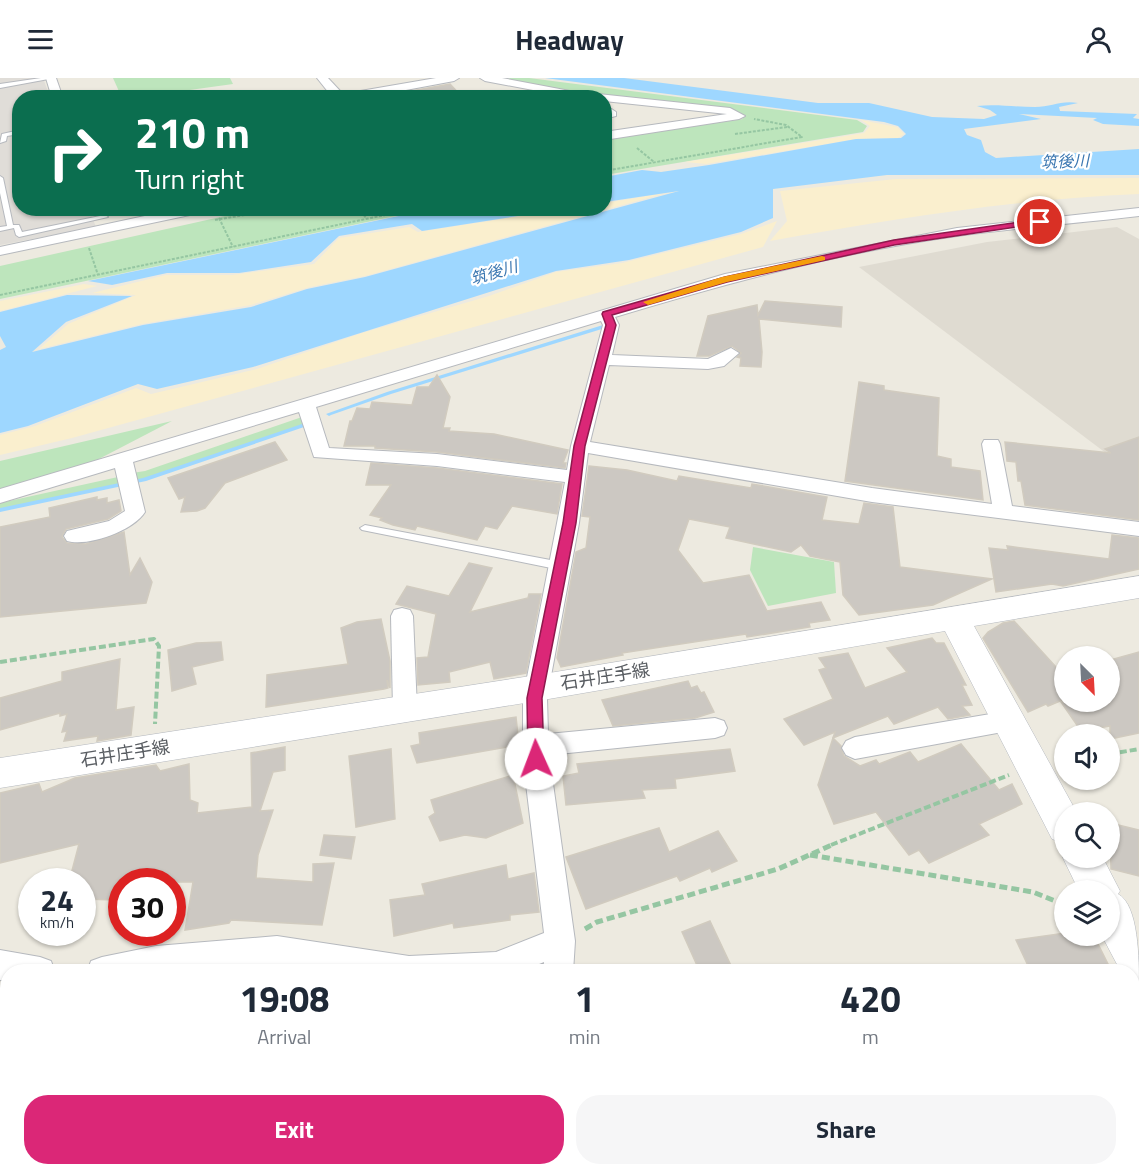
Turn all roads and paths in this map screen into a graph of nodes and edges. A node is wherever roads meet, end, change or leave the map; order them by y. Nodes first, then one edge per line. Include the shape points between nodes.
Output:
1 (51, 78) edge
2 (322, 78) edge
3 (454, 78) edge
4 (486, 78) edge
5 (0, 86) edge
6 (333, 90) edge
7 (386, 90) edge
8 (553, 90) edge
9 (612, 98) edge
10 (776, 122) dead end
11 (12, 134) edge
12 (612, 135) edge
13 (0, 141) edge
14 (638, 148) dead end
15 (654, 163) junction
16 (612, 170) edge
17 (0, 178) edge
18 (1139, 212) edge
19 (365, 216) edge
20 (381, 216) edge
21 (105, 217) edge
22 (220, 219) dead end
23 (367, 219) junction
24 (10, 227) junction
25 (0, 229) edge
26 (233, 247) junction
27 (89, 248) dead end
28 (0, 251) edge
29 (98, 275) junction
30 (0, 295) edge
31 (606, 314) junction
32 (731, 353) dead end
33 (602, 360) junction
34 (306, 405) junction
35 (991, 444) dead end
36 (580, 446) junction
37 (123, 459) junction
38 (576, 477) junction
39 (0, 496) edge
40 (1003, 512) junction
41 (365, 528) dead end
42 (1139, 529) edge
43 (74, 536) dead end
44 (561, 566) junction
45 (1139, 587) edge
46 (402, 616) dead end
47 (954, 619) junction
48 (0, 662) edge
49 (537, 688) junction
50 (405, 709) junction
51 (1008, 721) junction
52 (155, 725) dead end
53 (715, 728) dead end
54 (536, 746) junction
55 (855, 748) dead end
56 (1139, 749) edge
57 (1120, 752) edge
58 (1018, 772) dead end
59 (0, 774) edge
60 (1054, 807) edge
61 (809, 855) junction
62 (1054, 901) edge
63 (560, 941) junction
64 (141, 964) edge
65 (363, 964) edge
66 (503, 964) edge
67 (559, 964) edge

1 - 5 lane
2 - 6 street
3 - 7 street
4 - 8 street
9 - 12 street via 730,111 739,116
10 - 15 path via 802,137
11 - 13 lane
14 - 15 path
15 - 16 path
17 - 24 lane
18 - 31 street via 969,230 894,243 725,279
19 - 23 path
20 - 23 path
21 - 24 lane via 19,235 16,226
21 - 28 street
22 - 26 path
23 - 26 path
24 - 25 lane
26 - 29 path
27 - 29 path
29 - 30 path
31 - 33 street via 611,325
31 - 34 street
32 - 33 street via 708,364
33 - 36 street
34 - 37 street
34 - 38 street via 321,453 437,460
35 - 40 street
36 - 38 street
36 - 40 street via 861,493
37 - 39 street
37 - 43 street via 135,512 121,524
38 - 44 street
40 - 42 street
41 - 44 lane
44 - 49 street
45 - 47 street, 石井庄手線
46 - 50 street
47 - 49 street, 石井庄手線
47 - 51 street
48 - 52 path via 154,639 159,646
49 - 50 street, 石井庄手線
49 - 54 street
50 - 59 street, 石井庄手線
51 - 55 street
51 - 60 street
53 - 54 street
54 - 63 street
56 - 57 path
58 - 61 path
61 - 62 path via 1033,892
61 - 63 path via 778,869 597,922
63 - 66 street
63 - 67 street
64 - 65 street via 277,951

